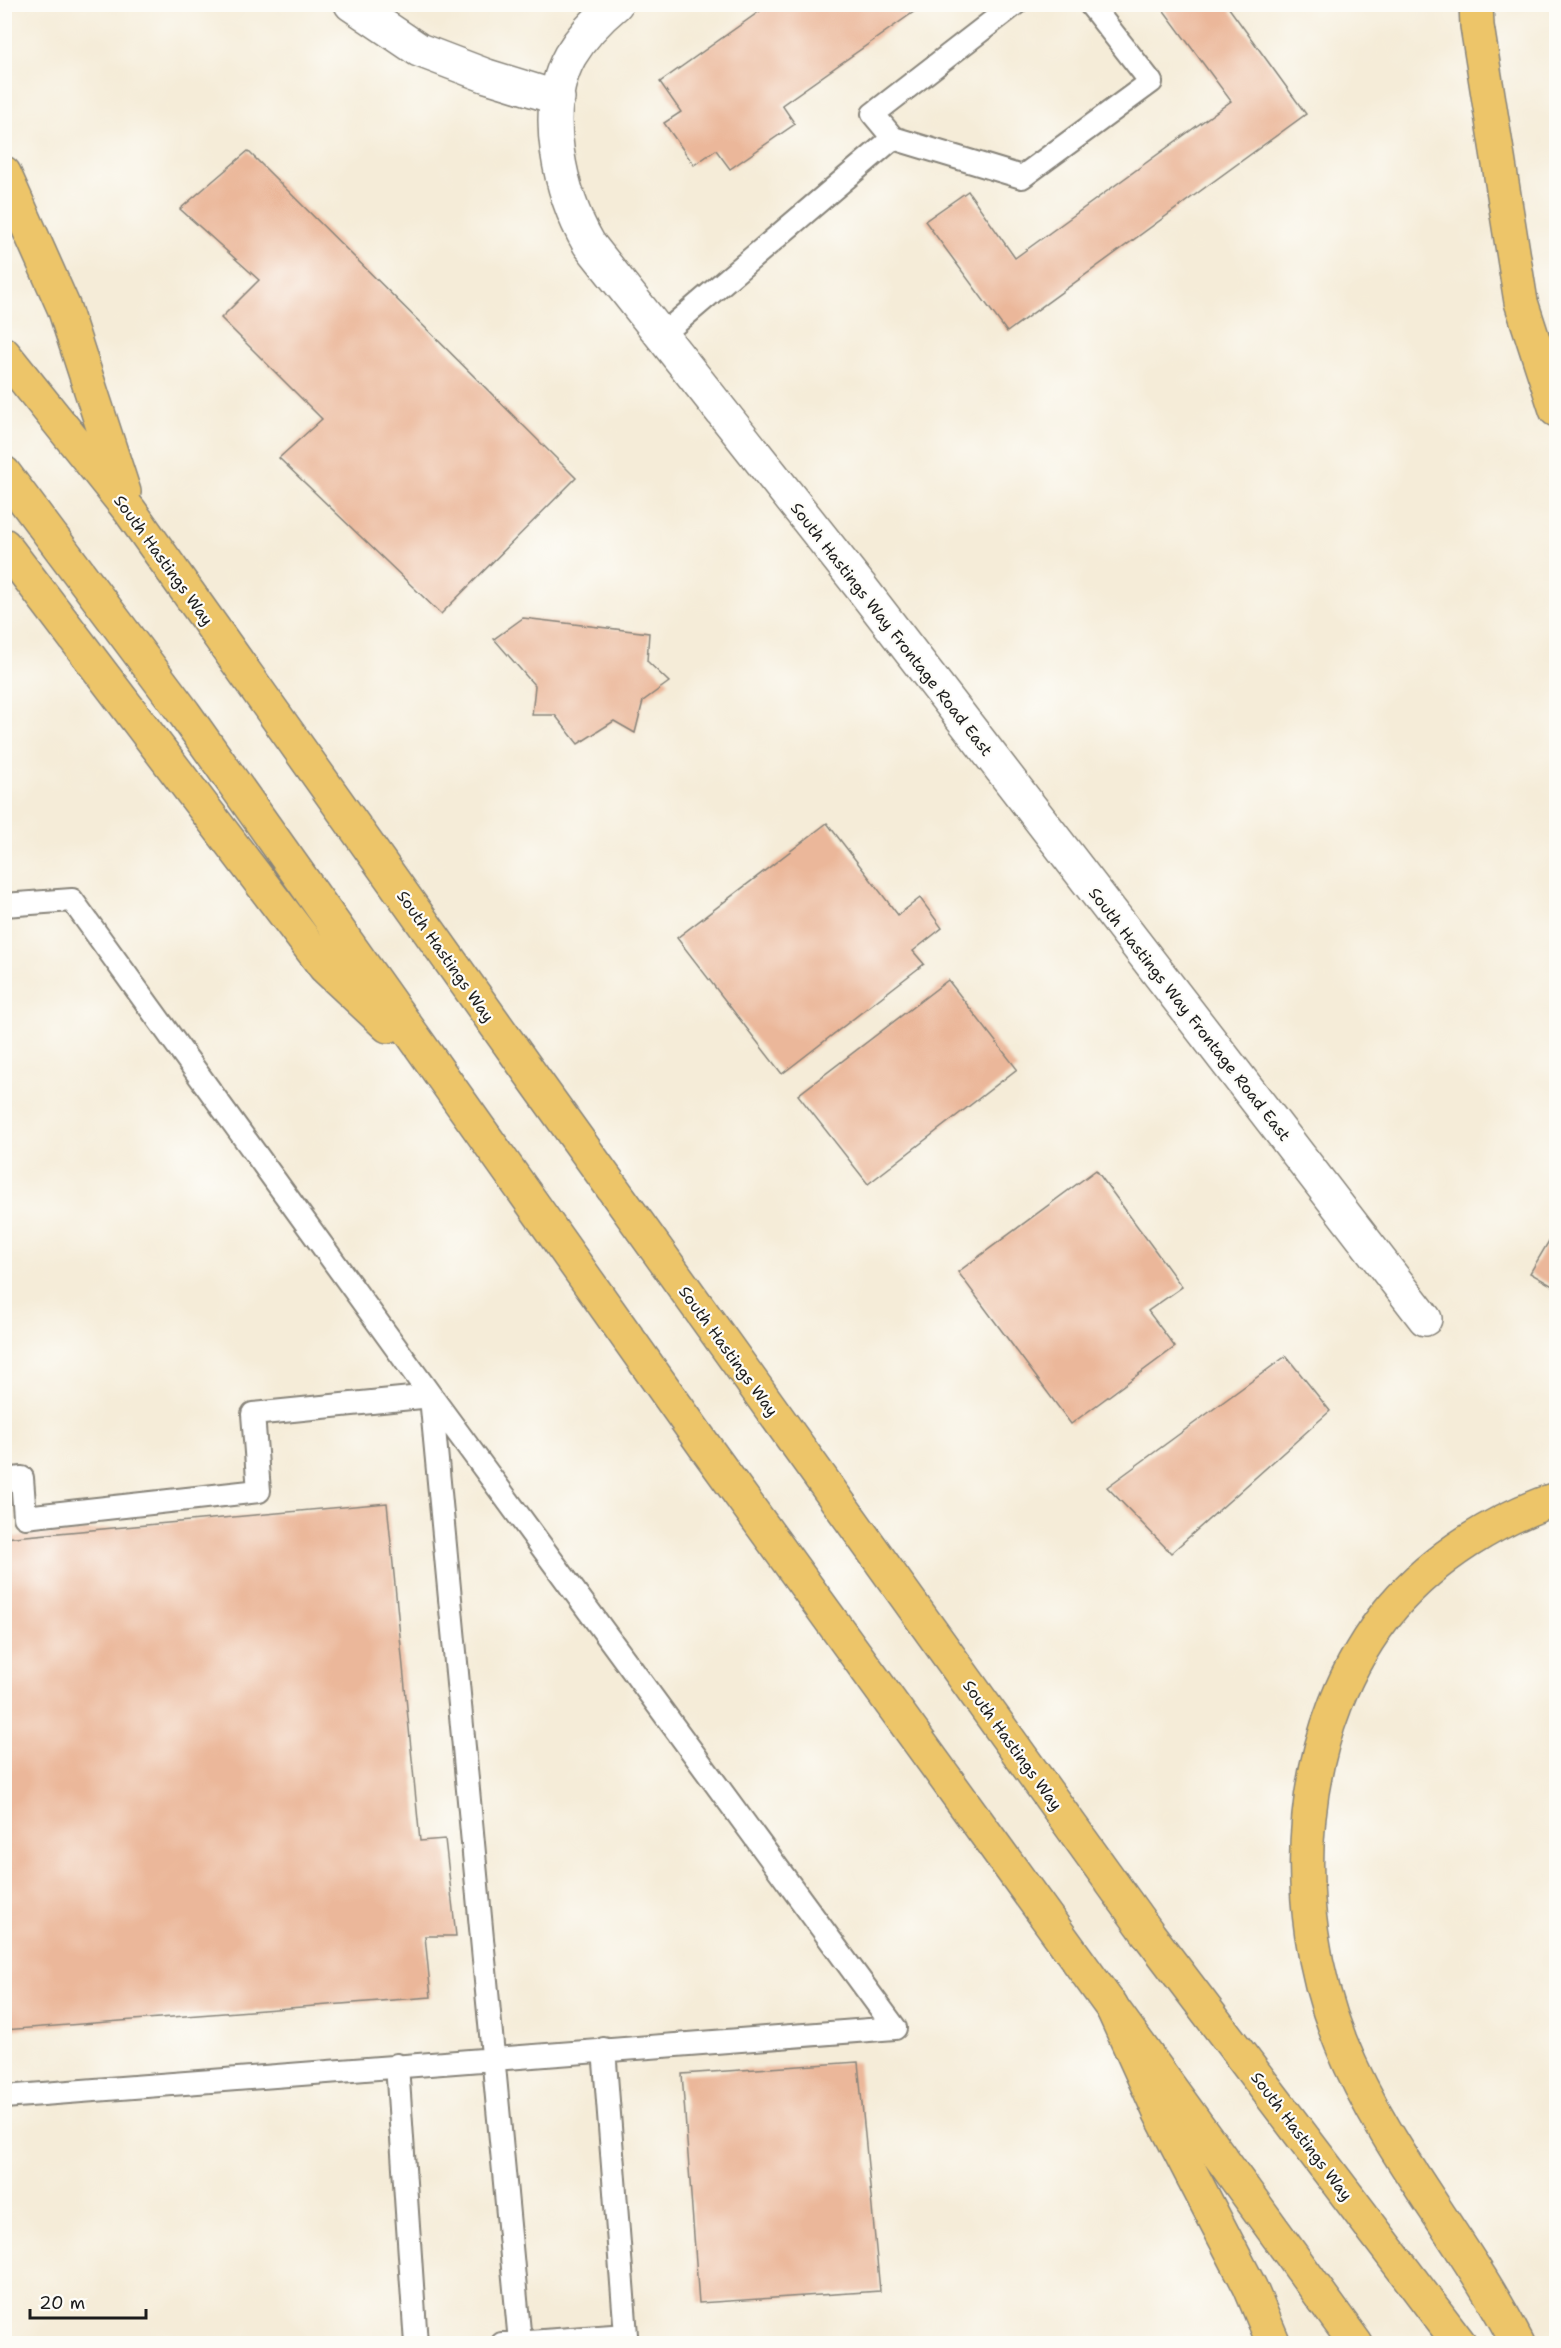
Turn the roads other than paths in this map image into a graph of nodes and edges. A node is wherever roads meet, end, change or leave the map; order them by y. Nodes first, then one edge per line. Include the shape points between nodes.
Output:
1 (351, 4) edge
2 (616, 4) edge
3 (1015, 4) edge
4 (1090, 4) edge
5 (1476, 4) edge
6 (558, 98) junction
7 (893, 138) junction
8 (4, 173) edge
9 (663, 334) junction
10 (4, 354) edge
11 (1557, 410) edge
12 (4, 473) edge
13 (130, 511) junction
14 (4, 545) edge
15 (4, 905) edge
16 (440, 1074) junction
17 (1425, 1319) dead end
18 (431, 1396) junction
19 (4, 1480) edge
20 (1557, 1499) edge
21 (1111, 2005) junction
22 (604, 2049) junction
23 (495, 2058) junction
24 (397, 2065) junction
25 (4, 2097) edge
26 (416, 2343) edge
27 (511, 2343) edge
28 (1274, 2343) edge
29 (1356, 2343) edge
30 (1460, 2343) edge
31 (1518, 2343) edge

1 - 6 street via 419,50
2 - 6 street, South Hastings Way Frontage Road East via 575,50 562,75
3 - 7 lane via 873,114
4 - 7 lane via 1151,82 1022,177
5 - 11 main road via 1521,302
6 - 9 street, South Hastings Way Frontage Road East via 559,167 575,220 615,278
7 - 9 lane
8 - 13 main road via 63,308
9 - 17 street, South Hastings Way Frontage Road East
10 - 13 main road, South Hastings Way
12 - 16 main road via 184,713
13 - 30 main road, South Hastings Way via 1150,1936
14 - 16 main road via 325,968
15 - 18 lane via 72,900
16 - 21 main road via 712,1458
18 - 19 lane via 253,1414 259,1491 25,1517 22,1478
18 - 22 lane via 895,2028
18 - 23 lane
20 - 31 main road via 1504,1521 1450,1555 1409,1589 1381,1623 1344,1686 1326,1732 1311,1803 1308,1853 1314,1953 1344,2050 1399,2153
21 - 28 main road
21 - 29 main road
22 - 23 lane
22 - 27 lane via 626,2335
23 - 24 lane
23 - 27 lane
24 - 25 lane
24 - 26 lane

